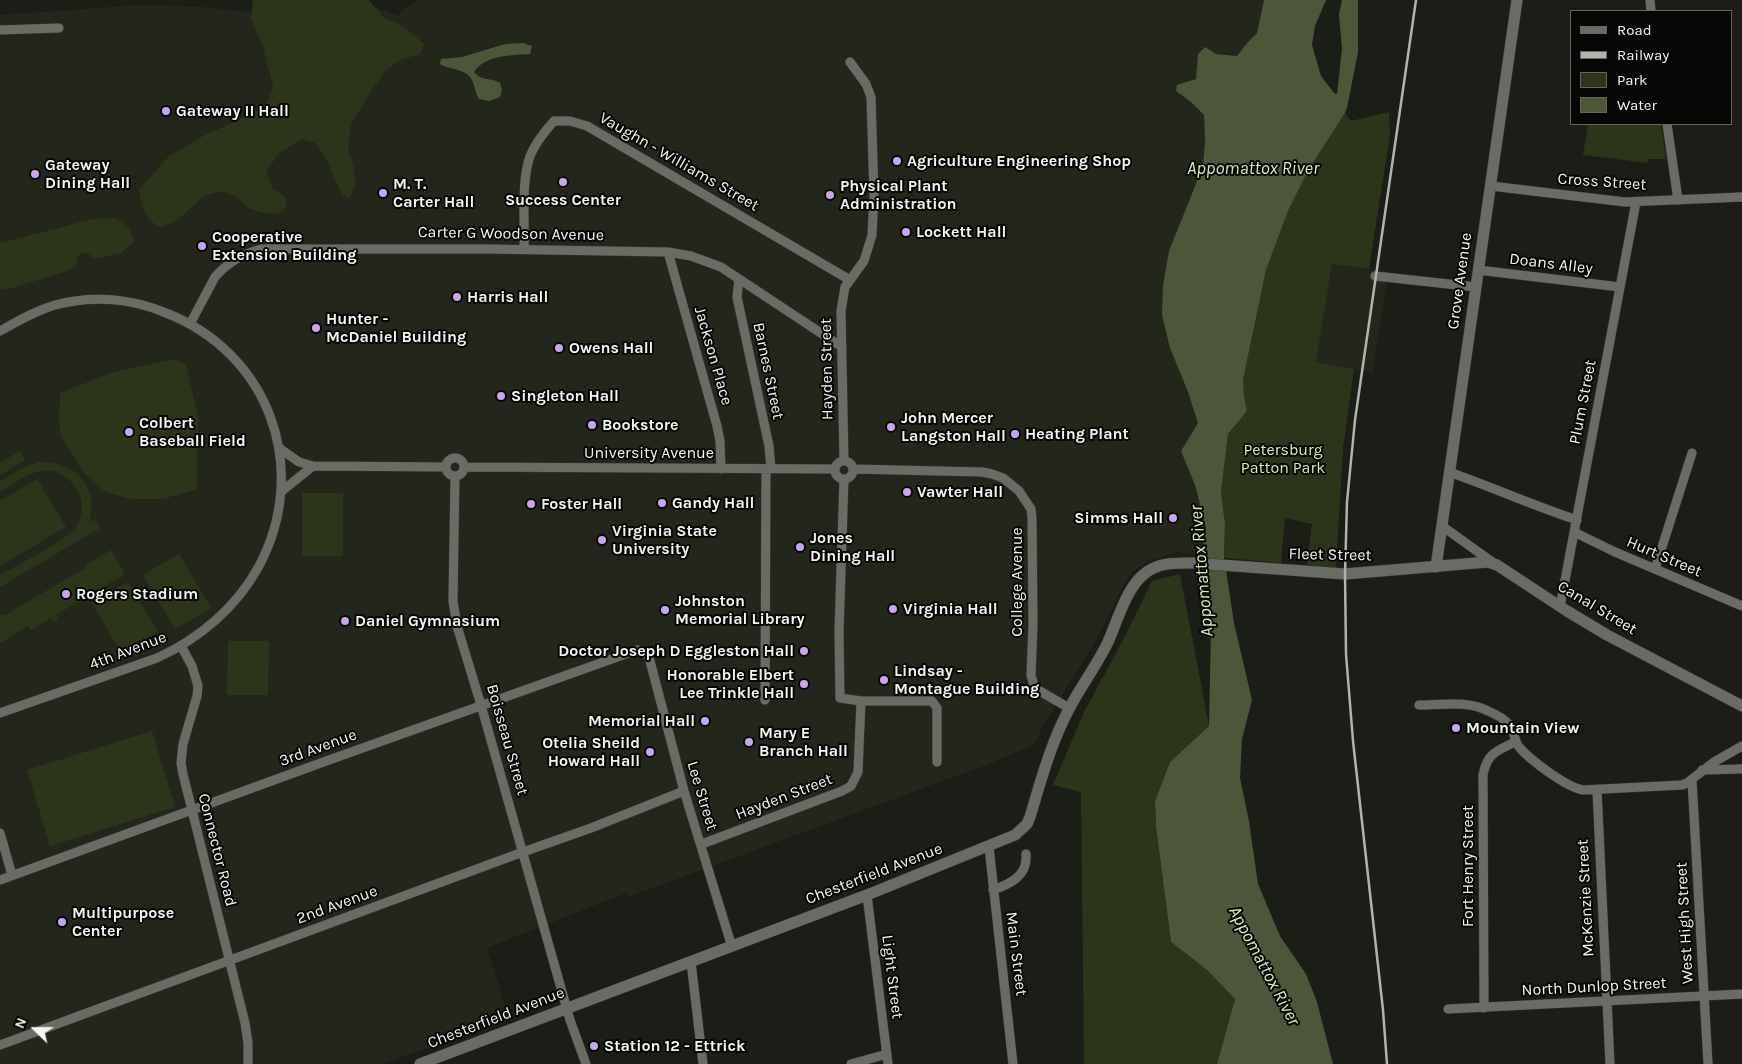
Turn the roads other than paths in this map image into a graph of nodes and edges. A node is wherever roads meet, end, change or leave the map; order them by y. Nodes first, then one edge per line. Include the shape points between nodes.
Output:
1 (1517, 0) edge
2 (59, 28) dead end
3 (0, 30) edge
4 (850, 62) dead end
5 (1667, 125) edge
6 (1491, 186) junction
7 (1742, 197) edge
8 (1678, 200) junction
9 (1636, 202) junction
10 (524, 249) junction
11 (668, 252) junction
12 (1478, 270) junction
13 (1375, 276) dead end
14 (739, 279) junction
15 (850, 280) junction
16 (1476, 287) junction
17 (1620, 287) junction
18 (190, 324) junction
19 (0, 331) edge
20 (842, 347) junction
21 (279, 448) junction
22 (1692, 453) dead end
23 (844, 461) junction
24 (313, 466) junction
25 (446, 467) junction
26 (464, 467) junction
27 (721, 468) junction
28 (769, 469) junction
29 (834, 469) junction
30 (853, 469) junction
31 (1449, 472) junction
32 (455, 476) junction
33 (844, 479) junction
34 (282, 491) junction
35 (1577, 520) junction
36 (1442, 526) junction
37 (1574, 532) junction
38 (1193, 563) joint
39 (1496, 565) junction
40 (1436, 566) junction
41 (1655, 569) junction
42 (1742, 606) edge
43 (1560, 607) junction
44 (181, 646) junction
45 (646, 654) joint
46 (765, 700) dead end
47 (861, 701) junction
48 (481, 705) junction
49 (1419, 705) dead end
50 (1742, 706) edge
51 (1069, 708) junction
52 (0, 713) edge
53 (1516, 742) junction
54 (1742, 746) edge
55 (937, 762) dead end
56 (1742, 769) edge
57 (1702, 770) junction
58 (1692, 780) junction
59 (684, 790) junction
60 (1597, 790) junction
61 (192, 809) junction
62 (0, 833) edge
63 (702, 844) junction
64 (989, 847) junction
65 (523, 852) junction
66 (1026, 854) dead end
67 (12, 876) junction
68 (0, 880) edge
69 (993, 890) junction
70 (867, 895) junction
71 (732, 946) junction
72 (230, 961) junction
73 (691, 962) junction
74 (1742, 994) edge
75 (1704, 996) junction
76 (1606, 1001) junction
77 (567, 1008) junction
78 (1484, 1008) junction
79 (1448, 1009) dead end
80 (0, 1045) edge
81 (887, 1059) edge
82 (248, 1064) edge
83 (420, 1064) edge
84 (586, 1064) edge
85 (703, 1064) edge
86 (851, 1064) edge
87 (1014, 1064) edge
88 (1610, 1064) edge
89 (1708, 1064) edge

1 - 6 main road, Grove Avenue
2 - 3 street
4 - 15 street, Hayden Street via 871,97 874,193 870,247
5 - 8 street
6 - 9 street, Cross Street
6 - 12 main road, Grove Avenue
7 - 8 street, Cross Street
8 - 9 street, Cross Street
9 - 17 street, Plum Street
10 - 11 street, Carter G Woodson Avenue
10 - 15 street, Vaughn - Williams Street via 526,174 531,155 554,122 570,120 587,126
10 - 18 street, Carter G Woodson Avenue via 261,250 238,257 221,270
11 - 14 street, Carter G Woodson Avenue via 706,261
11 - 27 street, Jackson Place via 718,426
12 - 16 main road, Grove Avenue
12 - 17 street, Doans Alley
13 - 16 street
14 - 20 street, Carter G Woodson Avenue
14 - 28 street, Barnes Street via 737,298 769,446
15 - 20 street, Hayden Street via 842,296
16 - 31 main road, Grove Avenue
17 - 35 street, Plum Street
18 - 19 street, 4th Avenue via 145,305 101,299 55,306
18 - 21 street, 4th Avenue via 229,353 250,378 266,406
20 - 23 street, Hayden Street
21 - 24 street, University Avenue via 299,462
21 - 34 street, 4th Avenue
22 - 41 street
23 - 29 street via 838,462
23 - 30 street
24 - 25 street, University Avenue
24 - 34 street
25 - 26 street, University Avenue via 454,458 462,461
25 - 32 street via 448,474
26 - 27 street, University Avenue
26 - 32 street via 460,475
27 - 28 street, University Avenue
28 - 29 street, University Avenue
28 - 46 street, Barnes Street
29 - 33 street via 836,475
30 - 33 street
30 - 51 street, College Avenue via 982,472 1002,478 1019,491 1031,509 1033,526 1032,680 1038,690
31 - 35 street
31 - 36 main road, Grove Avenue
32 - 48 street, Boisseau Street via 453,601 457,626
33 - 47 street via 840,698
34 - 44 street, 4th Avenue via 270,542 252,577 222,615
35 - 37 street, Plum Street
36 - 39 street, Canal Street
36 - 40 main road, Grove Avenue
37 - 41 street, Hurt Street
37 - 43 street, Plum Street
38 - 40 main road, Fleet Street via 1345,574
38 - 51 main road, Chesterfield Avenue via 1158,565 1135,582 1107,643
39 - 40 main road, Fleet Street via 1488,562
39 - 43 main road, Canal Street
41 - 42 street, Hurt Street
43 - 50 main road, Canal Street
44 - 52 street, 4th Avenue via 146,663
44 - 61 street, Connector Road via 198,686 182,754 183,774
45 - 48 street, 3rd Avenue via 637,650
45 - 59 street, Lee Street
47 - 55 street via 932,702 937,708
47 - 63 street, Hayden Street via 858,772 851,786
48 - 61 street, 3rd Avenue
48 - 65 street, Boisseau Street
49 - 53 street via 1465,705 1487,710 1510,726
51 - 64 main road, Chesterfield Avenue via 1048,756 1027,824 1015,835
53 - 60 street via 1524,752 1569,786
53 - 78 street, Fort Henry Street via 1490,755 1483,775
54 - 57 street
56 - 57 street
57 - 58 street
58 - 60 street via 1682,785
58 - 75 street, West High Street
59 - 63 street, Lee Street
59 - 65 street, 2nd Avenue
60 - 76 street, McKenzie Street
61 - 67 street, 3rd Avenue
61 - 72 street, Connector Road
62 - 67 street
63 - 71 street, Lee Street
64 - 69 street, Main Street
64 - 70 main road, Chesterfield Avenue
65 - 72 street, 2nd Avenue
65 - 77 street, Boisseau Street
66 - 69 street via 1023,872 1008,884
67 - 68 street, 3rd Avenue
69 - 87 street, Main Street
70 - 71 main road, Chesterfield Avenue
70 - 81 street, Light Street
71 - 73 main road, Chesterfield Avenue
72 - 80 street, 2nd Avenue
72 - 82 street, Connector Road via 247,1033
73 - 77 main road, Chesterfield Avenue
73 - 85 street
74 - 75 street, North Dunlop Street
75 - 76 street, North Dunlop Street
75 - 89 street, West High Street
76 - 78 street, North Dunlop Street
76 - 88 street, McKenzie Street
77 - 83 main road, Chesterfield Avenue
77 - 84 street, Boisseau Street
78 - 79 street, North Dunlop Street
81 - 86 street

